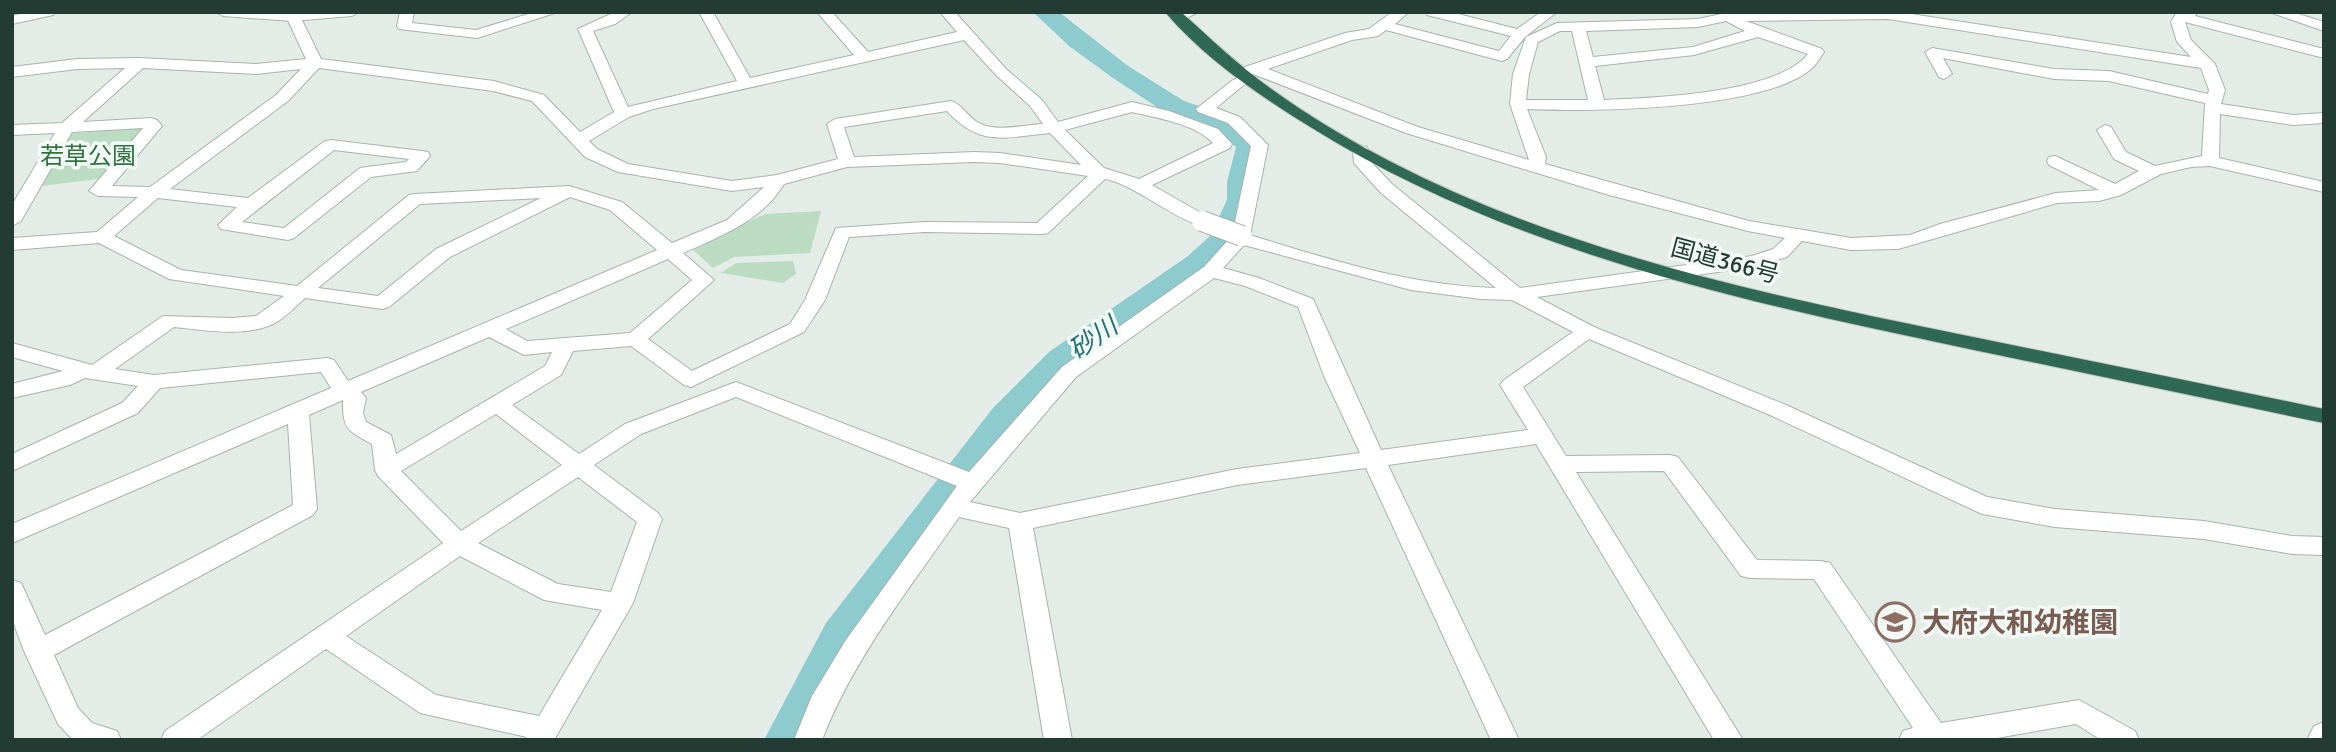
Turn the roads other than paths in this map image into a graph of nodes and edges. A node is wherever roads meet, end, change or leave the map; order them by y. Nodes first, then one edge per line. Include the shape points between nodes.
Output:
1 (48, 12) edge
2 (223, 12) edge
3 (352, 12) edge
4 (407, 12) edge
5 (551, 12) edge
6 (625, 12) edge
7 (706, 12) edge
8 (824, 12) edge
9 (947, 12) edge
10 (1402, 12) edge
11 (1432, 12) edge
12 (2276, 12) edge
13 (1544, 13) edge
14 (1834, 13) edge
15 (1180, 14) edge
16 (2185, 14) edge
17 (292, 15) edge
18 (1722, 15) edge
19 (12, 20) edge
20 (1384, 25) junction
21 (1578, 27) junction
22 (2324, 27) edge
23 (1758, 32) junction
24 (969, 34) junction
25 (1520, 34) junction
26 (2324, 54) edge
27 (864, 57) junction
28 (1586, 62) junction
29 (139, 63) junction
30 (314, 63) junction
31 (2207, 64) junction
32 (16, 74) edge
33 (1245, 75) junction
34 (1944, 75) dead end
35 (745, 82) junction
36 (1518, 104) junction
37 (2213, 104) junction
38 (1597, 105) junction
39 (623, 114) junction
40 (2324, 118) edge
41 (66, 128) junction
42 (1054, 128) junction
43 (12, 130) edge
44 (2105, 130) dead end
45 (578, 141) junction
46 (1361, 151) junction
47 (2055, 161) dead end
48 (2210, 161) junction
49 (847, 162) junction
50 (1536, 166) junction
51 (2154, 172) junction
52 (1100, 174) junction
53 (777, 180) junction
54 (1139, 185) junction
55 (2324, 187) edge
56 (569, 191) junction
57 (2115, 191) junction
58 (154, 192) junction
59 (252, 204) junction
60 (12, 221) edge
61 (1799, 234) junction
62 (102, 237) junction
63 (1241, 237) junction
64 (12, 244) edge
65 (669, 250) junction
66 (1211, 271) junction
67 (1673, 273) junction
68 (299, 293) junction
69 (1516, 295) junction
70 (491, 329) junction
71 (1587, 331) junction
72 (635, 339) junction
73 (565, 345) junction
74 (12, 350) edge
75 (92, 372) junction
76 (154, 382) junction
77 (12, 391) edge
78 (343, 391) junction
79 (498, 405) junction
80 (298, 412) junction
81 (2324, 416) edge
82 (1542, 436) junction
83 (1373, 458) junction
84 (12, 463) edge
85 (1559, 464) junction
86 (578, 465) junction
87 (386, 470) junction
88 (972, 483) junction
89 (953, 507) junction
90 (1020, 522) junction
91 (12, 534) edge
92 (459, 544) junction
93 (2324, 546) edge
94 (12, 590) edge
95 (620, 603) junction
96 (328, 637) junction
97 (37, 651) junction
98 (2324, 734) edge
99 (542, 735) edge
100 (1929, 739) edge
101 (107, 740) edge
102 (176, 740) edge
103 (808, 740) edge
104 (1058, 740) edge
105 (1505, 740) edge
106 (1728, 740) edge
107 (2125, 740) edge
108 (2321, 740) edge

1 - 19 street
2 - 17 street
3 - 17 street
4 - 5 street via 404,26 477,34
6 - 39 street via 585,29
7 - 35 street
8 - 27 street
9 - 24 street
10 - 20 street
11 - 25 street
12 - 22 street
13 - 25 street
14 - 18 street
14 - 31 street via 1888,15
15 - 33 highway, 国道366号
16 - 26 street
16 - 31 street via 2178,22 2184,42
17 - 30 street
18 - 21 street via 1698,23
18 - 23 street
20 - 25 street via 1502,56
20 - 33 street via 1373,33 1350,36
21 - 28 street
21 - 36 street via 1557,27 1532,38
23 - 28 street via 1694,51
23 - 38 street via 1817,52 1804,68 1739,92
24 - 27 street
24 - 42 street
27 - 35 street
28 - 38 street
29 - 30 street via 256,69
29 - 32 street via 77,65
29 - 41 street
30 - 45 street via 520,92 538,98
30 - 58 street via 282,98
31 - 37 street via 2217,90
33 - 46 highway, 国道366号 via 1283,105
33 - 50 street
33 - 63 street via 1204,109 1234,120 1260,145 1241,219
34 - 37 street via 1932,52 2054,74 2109,76
35 - 39 street
36 - 38 street
36 - 50 street via 1520,121 1538,157
37 - 40 street via 2293,120
37 - 48 street
39 - 45 street
41 - 43 street
41 - 58 street via 151,123 154,126 98,191
41 - 60 street
42 - 49 street via 987,133 968,124 951,106 835,124
42 - 52 street
42 - 54 street via 1132,107 1212,132 1224,144
44 - 51 street via 2120,155
45 - 53 street via 624,169 732,186
46 - 67 highway, 国道366号 via 1483,210
46 - 69 street via 1363,163 1386,188
47 - 57 street
48 - 51 street
48 - 55 street
49 - 52 street via 974,156
49 - 53 street
50 - 61 street via 1748,226
51 - 57 street
52 - 54 street
52 - 72 street via 1042,229 842,232 815,300 797,328 691,380
53 - 65 street via 770,192 733,224
54 - 63 street, bridge
56 - 65 street via 616,206
56 - 68 street via 443,253 382,303
56 - 68 street via 415,199
57 - 61 street via 2056,198 1898,243 1851,244
58 - 59 street
58 - 62 street
59 - 59 street via 331,145 422,156 411,167 366,172 288,234 226,225
61 - 67 street via 1780,253
62 - 64 street
62 - 68 street via 176,275
63 - 66 street
63 - 69 street via 1381,280
65 - 70 street
65 - 72 street via 704,281
66 - 83 street via 1306,303
66 - 88 street via 1069,372
67 - 69 street
67 - 81 highway, 国道366号 via 1832,315
68 - 75 street via 257,323 170,320
69 - 71 street
70 - 73 street via 524,348
70 - 78 street
71 - 82 street via 1511,386
71 - 93 street via 1778,410 1982,505 2055,518
72 - 73 street
73 - 79 street via 554,370
74 - 75 street
75 - 76 street
75 - 77 street
76 - 78 street via 327,365
76 - 84 street via 130,408
78 - 80 street
78 - 87 street via 355,398 352,414 356,426 383,440
79 - 86 street
79 - 87 street
80 - 91 street
80 - 97 street via 305,509
82 - 83 street
82 - 85 street
83 - 90 street via 1237,477
83 - 105 street
85 - 100 street via 1670,463 1750,569 1821,570
85 - 106 street
86 - 88 street via 633,429 736,389
86 - 92 street
86 - 95 street via 650,519
87 - 92 street
88 - 89 street
89 - 90 street
89 - 103 street via 849,659 822,704
90 - 104 street
92 - 95 street via 553,593
92 - 96 street
94 - 97 street
95 - 99 street
96 - 99 street via 430,705
96 - 102 street
97 - 101 street via 68,716 83,732
98 - 108 street
100 - 107 street via 2079,712

